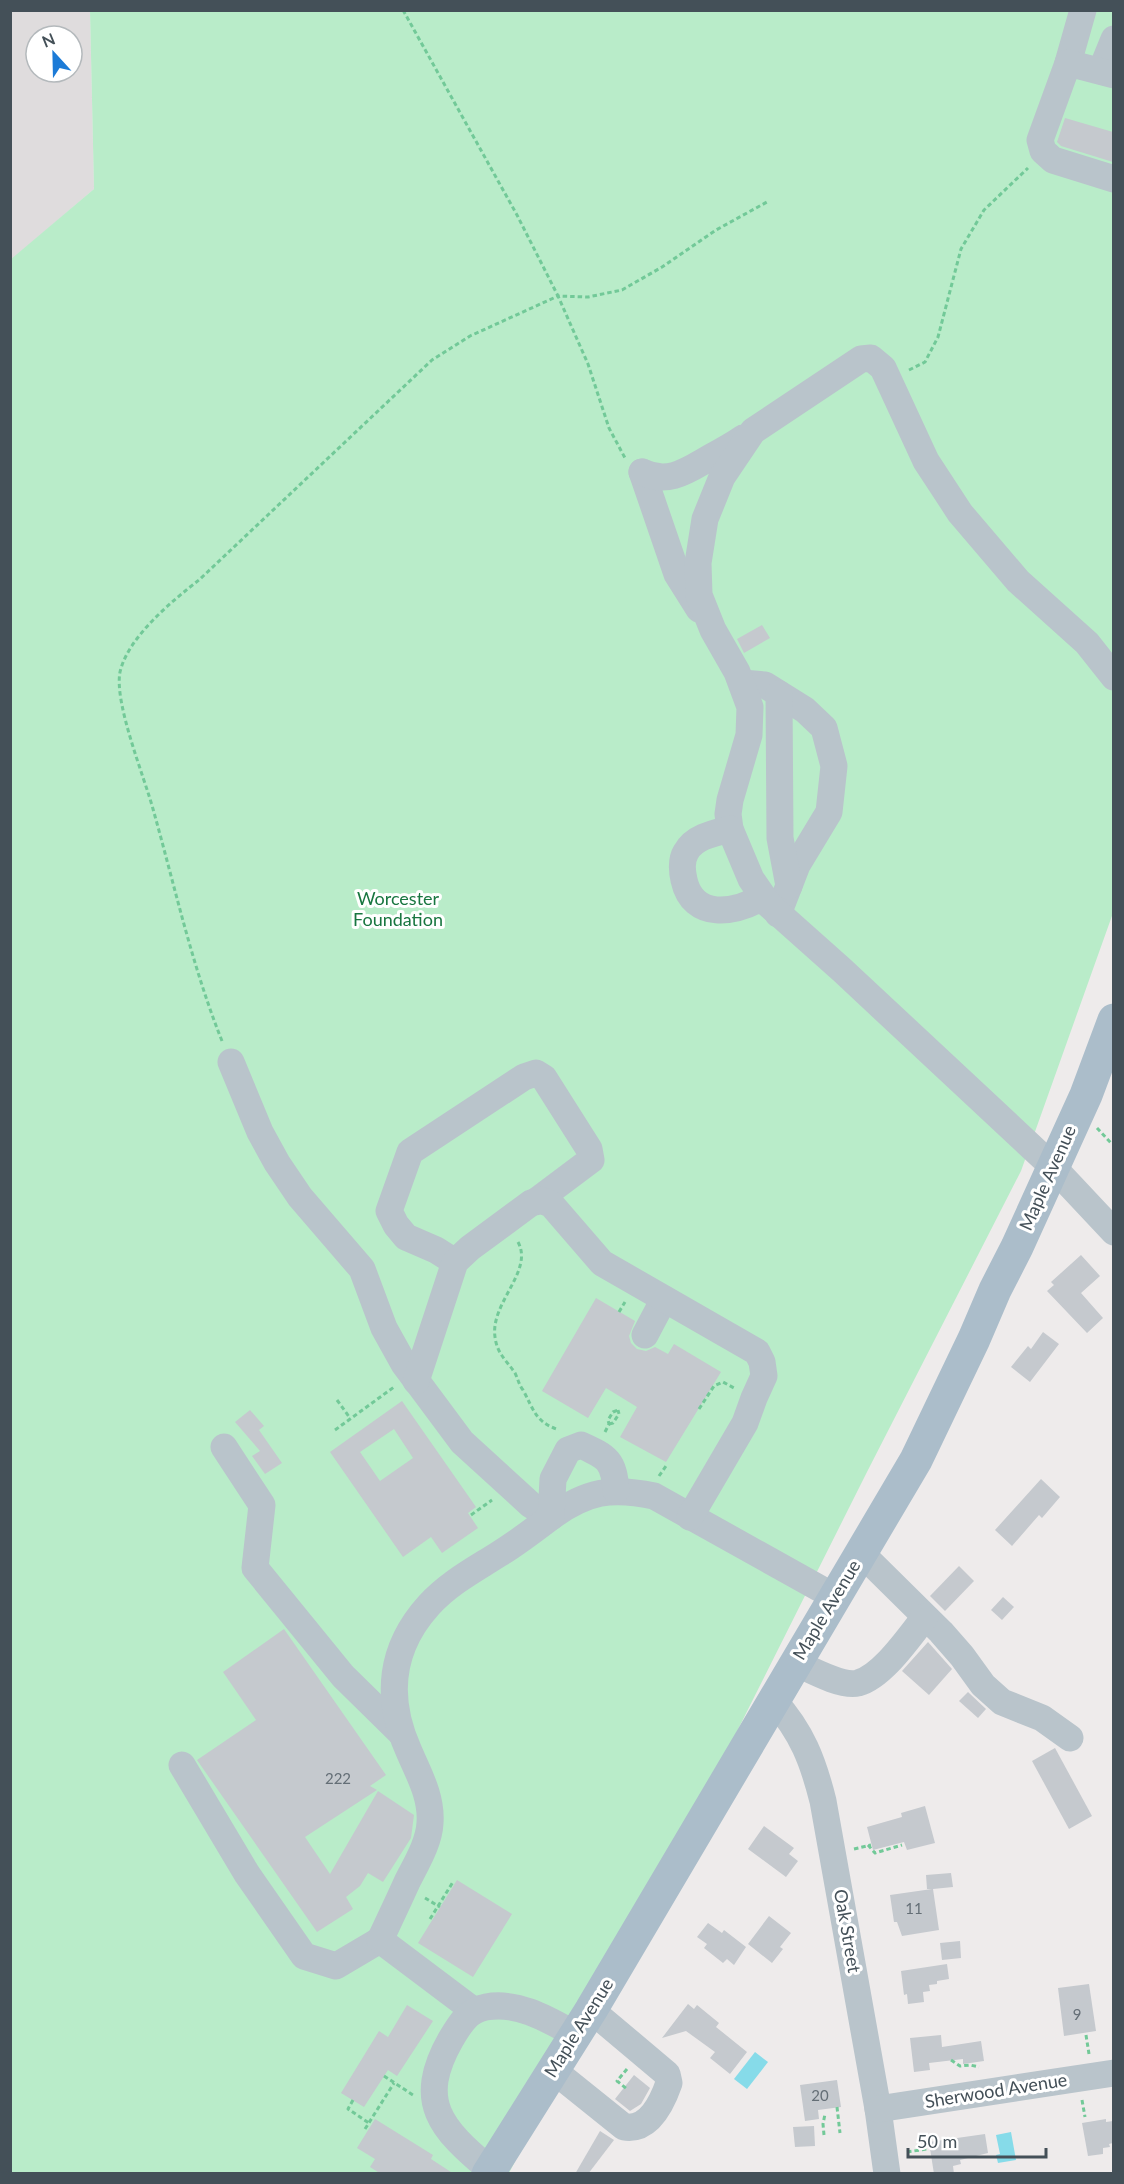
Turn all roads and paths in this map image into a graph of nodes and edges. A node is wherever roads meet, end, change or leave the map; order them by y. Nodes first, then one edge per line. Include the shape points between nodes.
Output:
1 (403, 10) edge
2 (1083, 10) edge
3 (1113, 39) edge
4 (1068, 63) junction
5 (1107, 73) edge
6 (1043, 151) junction
7 (1113, 179) edge
8 (767, 202) dead end
9 (558, 296) junction
10 (889, 379) junction
11 (753, 431) junction
12 (642, 472) junction
13 (707, 618) junction
14 (1113, 676) edge
15 (742, 683) junction
16 (779, 694) junction
17 (730, 829) junction
18 (789, 886) junction
19 (770, 905) junction
20 (1113, 1020) edge
21 (231, 1062) joint
22 (1053, 1167) junction
23 (535, 1202) junction
24 (1113, 1232) edge
25 (518, 1242) dead end
26 (455, 1262) junction
27 (664, 1299) junction
28 (645, 1335) dead end
29 (407, 1382) junction
30 (754, 1398) junction
31 (337, 1400) dead end
32 (699, 1409) dead end
33 (351, 1418) junction
34 (609, 1424) joint
35 (335, 1430) dead end
36 (566, 1431) dead end
37 (224, 1447) dead end
38 (666, 1466) dead end
39 (658, 1477) dead end
40 (616, 1491) junction
41 (551, 1517) junction
42 (690, 1517) junction
43 (861, 1553) junction
44 (835, 1597) junction
45 (925, 1617) junction
46 (796, 1663) junction
47 (774, 1701) junction
48 (402, 1734) junction
49 (1070, 1738) dead end
50 (182, 1765) dead end
51 (902, 1845) dead end
52 (850, 1850) dead end
53 (453, 1882) dead end
54 (430, 1919) dead end
55 (380, 1940) junction
56 (473, 2010) junction
57 (584, 2022) junction
58 (1086, 2035) dead end
59 (951, 2060) dead end
60 (979, 2067) dead end
61 (1102, 2067) edge
62 (554, 2070) junction
63 (394, 2083) dead end
64 (1081, 2092) dead end
65 (353, 2100) dead end
66 (837, 2108) dead end
67 (878, 2109) junction
68 (825, 2114) dead end
69 (1084, 2117) dead end
70 (369, 2123) junction
71 (365, 2129) dead end
72 (840, 2133) dead end
73 (824, 2135) dead end
74 (927, 2149) dead end
75 (893, 2163) edge
76 (489, 2172) edge

1 - 9 path
2 - 4 street
3 - 5 street
4 - 5 street
4 - 6 street via 1040,140
6 - 7 street via 1053,160
6 - 10 path via 984,210 961,249 938,337 925,362
8 - 9 path via 622,290 588,297
9 - 12 path via 588,364 613,438 623,455
9 - 21 path via 461,340 426,366 164,610 140,636 123,664 119,683 124,715 193,953
10 - 11 street via 871,358 857,362
10 - 14 street via 926,461 960,513 1006,568 1097,654
11 - 12 street via 683,473 666,478
11 - 13 street via 722,477 705,519 697,579
12 - 13 street via 677,574 688,596
13 - 15 street
15 - 16 street via 765,685
15 - 17 street via 750,707 750,726 730,800
16 - 18 street via 780,838
16 - 18 street via 824,728 834,766 829,812
17 - 19 street via 748,872
17 - 19 street via 703,838 685,853 682,870 688,892 698,904 716,910
18 - 19 street
19 - 22 street
20 - 22 main road, Maple Avenue via 1089,1089
21 - 29 street via 271,1154 300,1197 362,1269
22 - 24 street
22 - 43 main road, Maple Avenue via 928,1437
23 - 26 street
23 - 26 street via 591,1160 590,1149 544,1078 536,1073 410,1152 389,1211 406,1237
23 - 27 street via 551,1204 602,1263
25 - 36 path via 523,1261 495,1320 496,1347 515,1374 535,1416 556,1430
26 - 29 street
27 - 28 street
27 - 30 street via 757,1352 764,1376
29 - 33 path
29 - 41 street via 462,1442
30 - 32 path via 723,1382 714,1386
30 - 42 street via 745,1423
31 - 33 path
33 - 35 path
34 - 34 path via 613,1412 618,1410 614,1423
37 - 48 street via 262,1505 255,1568 343,1676
38 - 39 path
40 - 41 street via 596,1494
40 - 41 street via 615,1472 604,1455 581,1445 568,1450 553,1479
40 - 42 street via 654,1496
41 - 48 street via 457,1579 415,1623 394,1676 393,1696
42 - 44 street
43 - 44 main road, Maple Avenue
43 - 45 street
44 - 46 main road, Maple Avenue
45 - 46 street via 891,1658 872,1676 857,1683 837,1681
45 - 49 street via 1002,1702 1042,1718
46 - 47 main road, Maple Avenue
47 - 57 main road, Maple Avenue
47 - 67 street, Oak Street via 802,1739 823,1801
48 - 55 street via 424,1785 430,1824 416,1865
50 - 55 street via 247,1874 304,1956 336,1966
51 - 52 path via 875,1853 870,1845
53 - 54 path
55 - 56 street
56 - 57 street via 488,2006 522,2009 540,2016
56 - 76 street via 457,2029 438,2066 435,2103 448,2130
57 - 62 main road, Maple Avenue
57 - 62 street via 667,2074 669,2083 657,2107 641,2126 624,2127
58 - 61 path
59 - 60 path via 960,2066
61 - 67 street, Sherwood Avenue
62 - 76 main road, Maple Avenue
63 - 70 path
64 - 69 path
65 - 70 path via 348,2109
66 - 72 path
67 - 75 street, Oak Street
68 - 73 path
70 - 71 path
74 - 75 path

